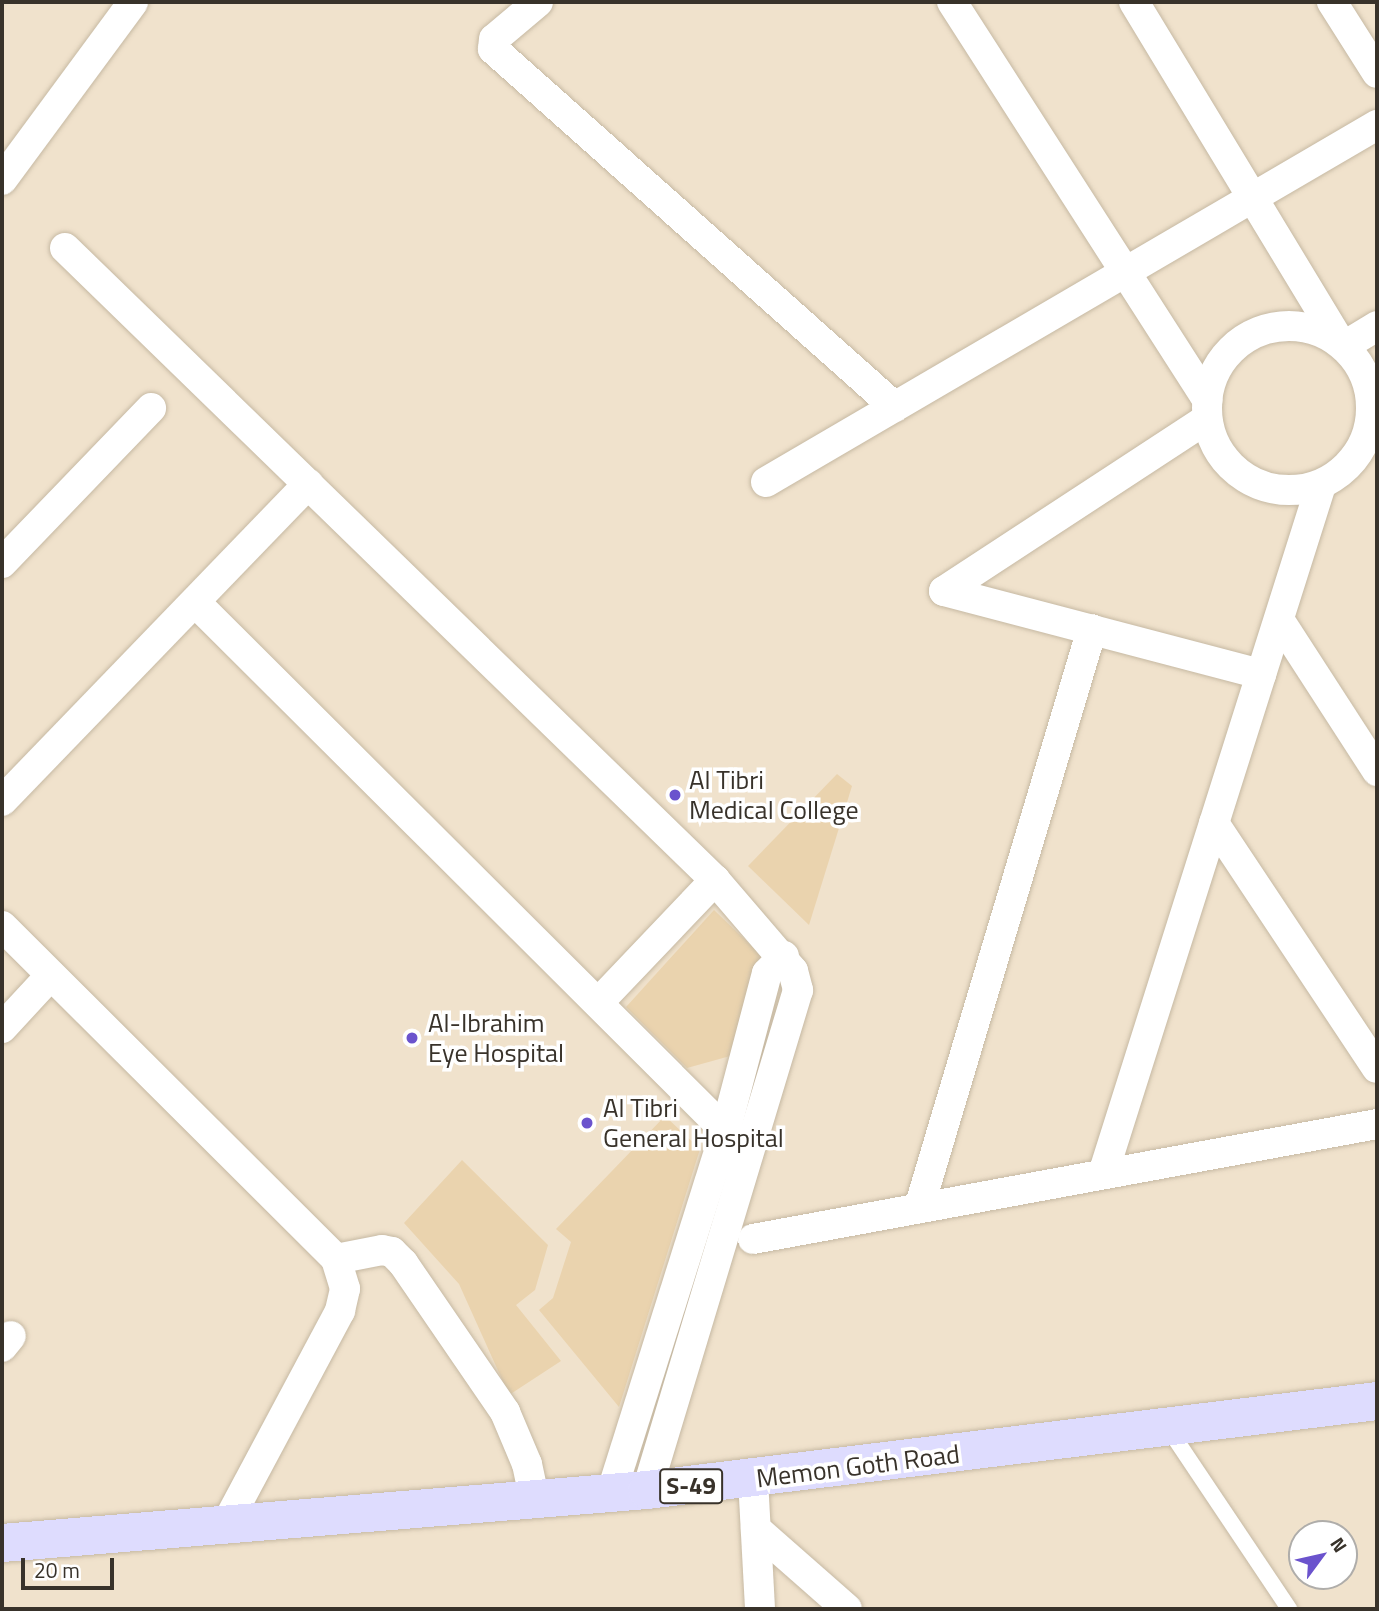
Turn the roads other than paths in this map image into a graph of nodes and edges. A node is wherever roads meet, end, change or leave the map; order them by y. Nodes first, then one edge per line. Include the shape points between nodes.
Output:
1 (133, 2) edge
2 (538, 2) edge
3 (952, 2) edge
4 (1134, 2) edge
5 (1332, 2) edge
6 (1377, 72) edge
7 (1377, 125) edge
8 (2, 180) edge
9 (1252, 198) junction
10 (65, 248) dead end
11 (1126, 272) junction
12 (1377, 326) edge
13 (1342, 344) junction
14 (895, 407) junction
15 (150, 408) dead end
16 (1208, 409) junction
17 (1373, 430) edge
18 (766, 482) dead end
19 (308, 485) junction
20 (1321, 485) junction
21 (2, 563) edge
22 (195, 601) junction
23 (1280, 621) junction
24 (1092, 629) junction
25 (1261, 674) junction
26 (1377, 771) edge
27 (8, 782) edge
28 (1214, 823) junction
29 (715, 880) junction
30 (2, 926) edge
31 (784, 956) junction
32 (51, 975) junction
33 (598, 1003) junction
34 (2, 1028) edge
35 (1377, 1068) edge
36 (1377, 1124) edge
37 (725, 1132) junction
38 (748, 1153) junction
39 (1103, 1174) junction
40 (919, 1208) junction
41 (753, 1239) dead end
42 (336, 1259) junction
43 (1377, 1401) edge
44 (1168, 1428) junction
45 (753, 1479) junction
46 (629, 1492) junction
47 (535, 1502) junction
48 (225, 1526) junction
49 (756, 1529) junction
50 (2, 1543) edge
51 (760, 1609) edge
52 (847, 1609) edge
53 (1289, 1609) edge

1 - 8 street
2 - 14 street via 494,39 493,49
3 - 11 street
4 - 9 street
5 - 6 street
7 - 9 street
9 - 11 street
9 - 13 street
10 - 19 street
11 - 14 street
11 - 16 street
12 - 13 street
13 - 16 street via 1302,327 1271,327 1243,339 1222,360
13 - 17 street via 1368,384
14 - 18 street
15 - 21 street
16 - 20 street via 1216,448 1235,472 1262,487 1292,492
16 - 24 street via 944,590
17 - 20 street via 1347,468
19 - 22 street
19 - 29 street
20 - 23 street
22 - 27 street
22 - 33 street
23 - 25 street
23 - 26 street
24 - 25 street
24 - 40 street
25 - 28 street
28 - 35 street
28 - 39 street
29 - 31 street
29 - 33 street
30 - 32 street
31 - 37 street via 767,973
31 - 38 street via 797,990
32 - 34 street
32 - 42 street
33 - 37 street
36 - 39 street
37 - 38 street
37 - 46 street
38 - 46 street
39 - 40 street
40 - 41 street
42 - 47 street via 382,1250 392,1252 403,1263 505,1412 527,1464
42 - 48 street via 345,1289 340,1311
43 - 44 main road, Memon Goth Road / S-49
44 - 45 main road, Memon Goth Road / S-49
44 - 53 lane
45 - 46 main road, Memon Goth Road / S-49
45 - 49 street
46 - 47 main road, Memon Goth Road / S-49
47 - 48 main road, Memon Goth Road / S-49
48 - 50 main road, Memon Goth Road / S-49
49 - 51 street
49 - 52 street

